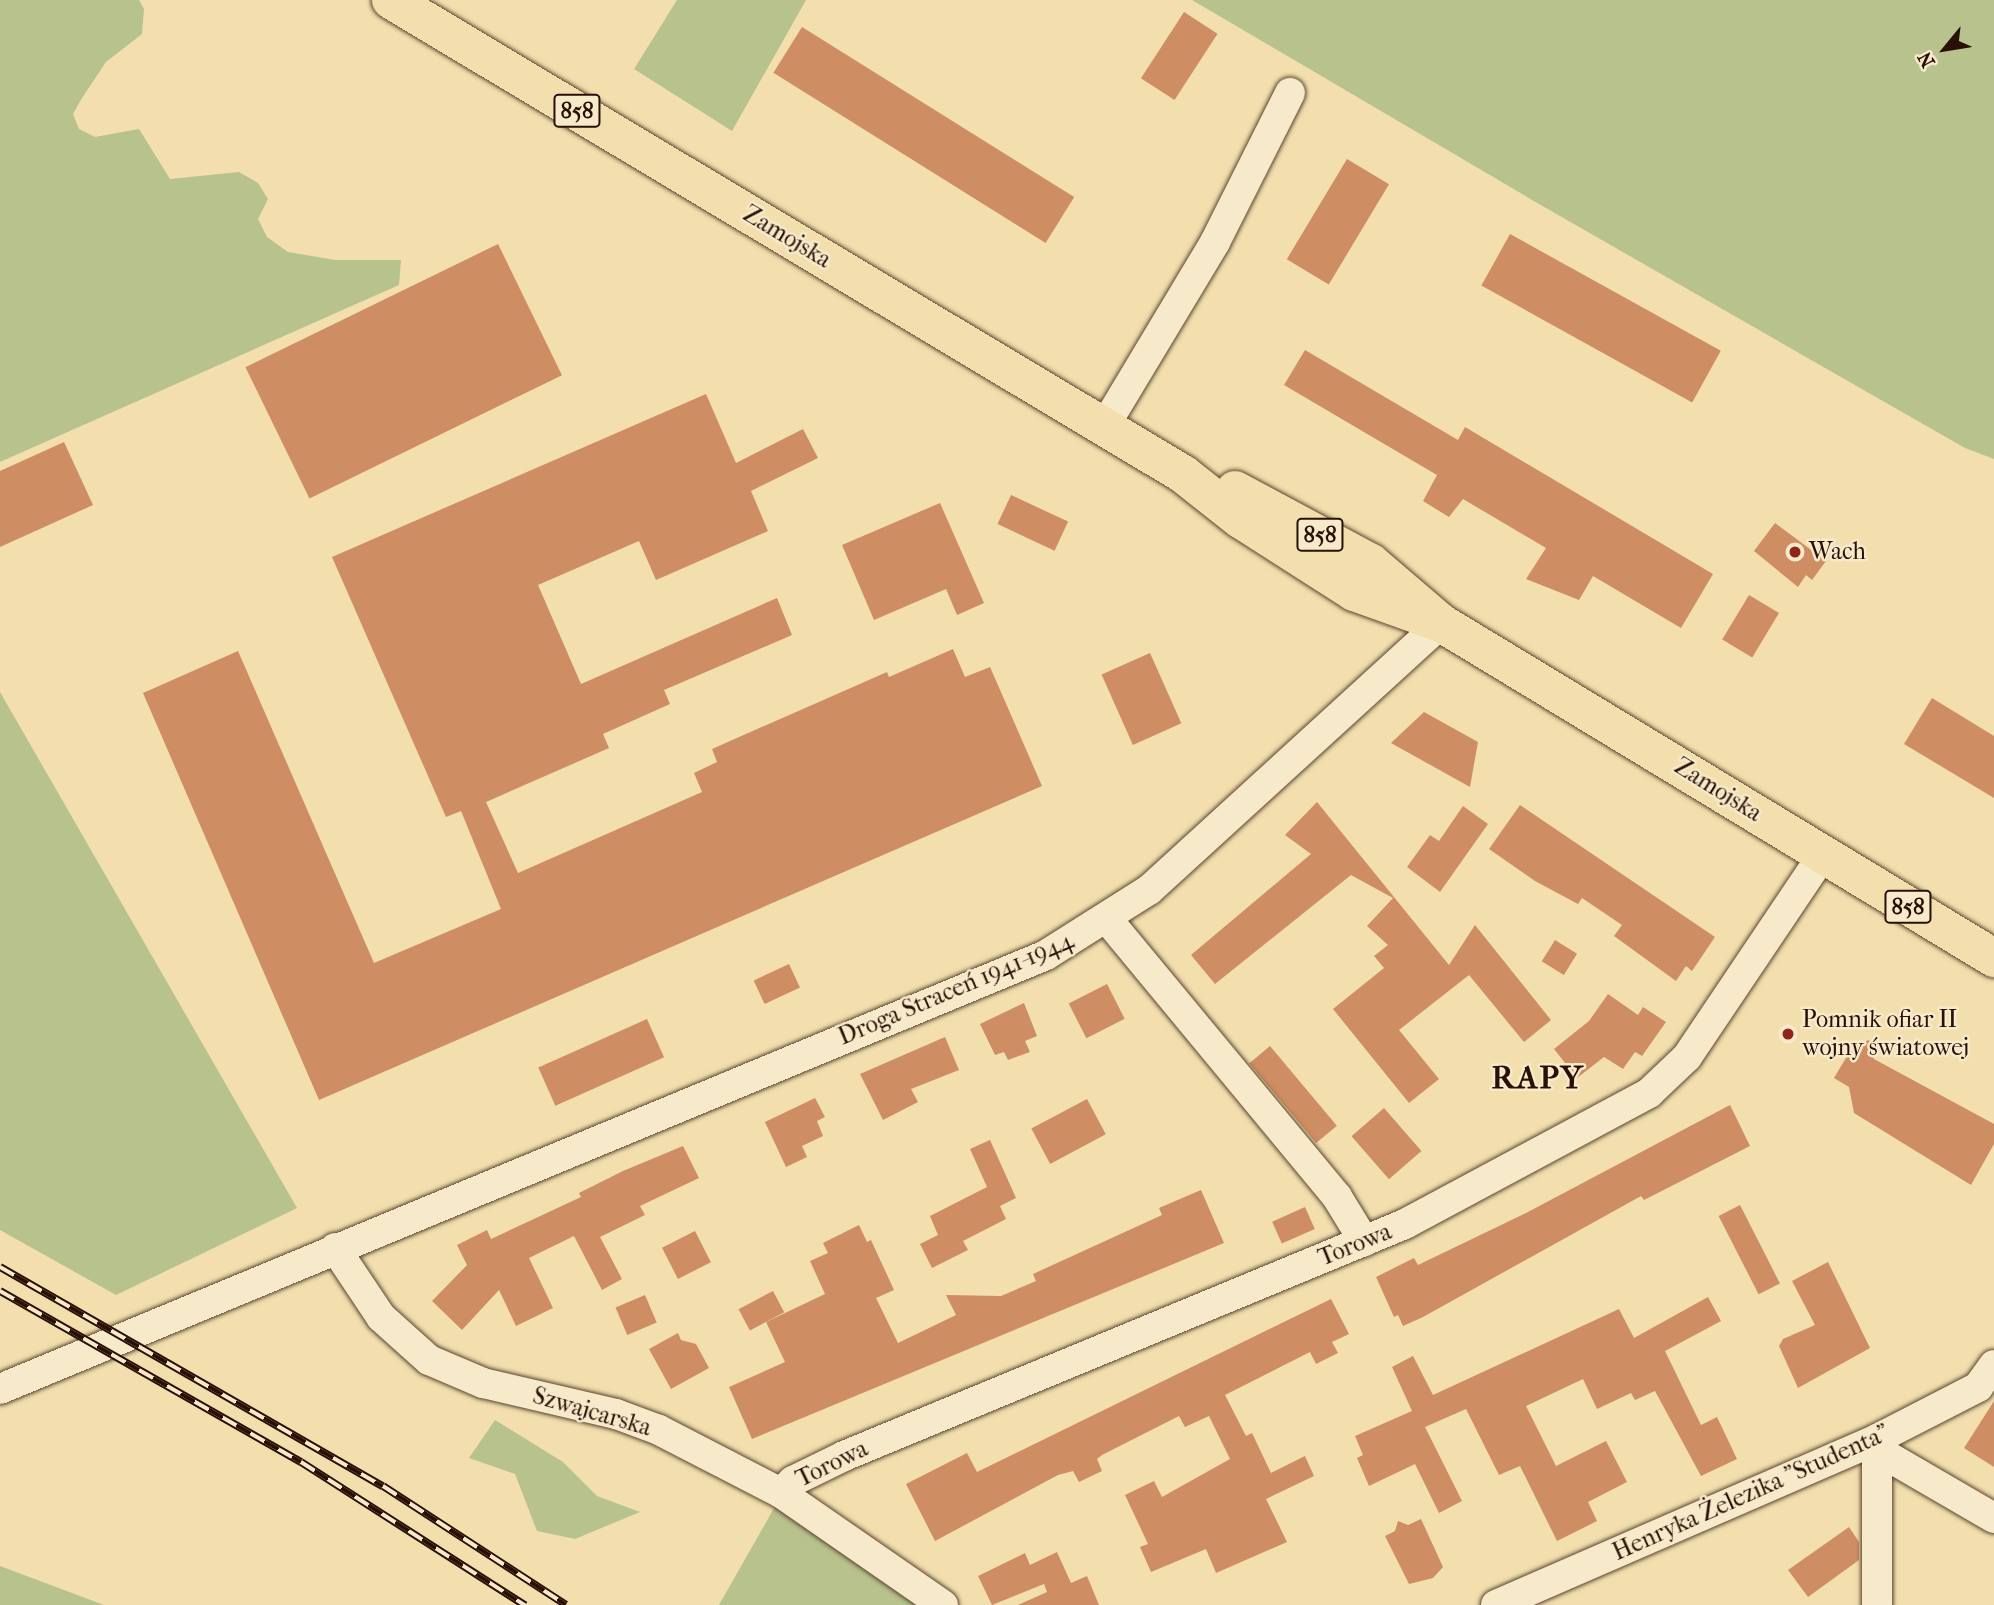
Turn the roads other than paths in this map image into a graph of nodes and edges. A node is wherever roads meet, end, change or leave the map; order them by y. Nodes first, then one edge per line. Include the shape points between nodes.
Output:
1 (391, 0) edge
2 (1290, 93) dead end
3 (1104, 427) junction
4 (1441, 623) junction
5 (1822, 856) junction
6 (1108, 920) junction
7 (1994, 958) edge
8 (1364, 1241) junction
9 (335, 1248) junction
10 (1994, 1365) edge
11 (0, 1390) edge
12 (1877, 1444) junction
13 (781, 1493) junction
14 (1994, 1518) edge
15 (943, 1605) edge
16 (1496, 1605) edge
17 (1877, 1605) edge

1 - 3 main road, Zamojska / 858
2 - 3 street via 1215,242
3 - 4 main road, Zamojska / 858 via 1183,474 1240,519 1354,592
4 - 5 main road, Zamojska / 858
4 - 6 street, Droga Straceń 1941-1944 via 1149,890
5 - 7 main road, Zamojska / 858
5 - 8 street, Torowa via 1687,1057 1662,1084 1405,1224
6 - 8 street via 1337,1197
6 - 9 street, Droga Straceń 1941-1944 via 1046,955
8 - 13 street, Torowa via 844,1456 793,1481
9 - 11 street, Droga Straceń 1941-1944
9 - 13 street, Szwajcarska via 381,1317 429,1360 483,1383 629,1418
10 - 12 street, Henryka Żelezika "Studenta" via 1979,1387
12 - 14 street
12 - 16 street, Henryka Żelezika "Studenta"
12 - 17 street
13 - 15 street, Szwajcarska

